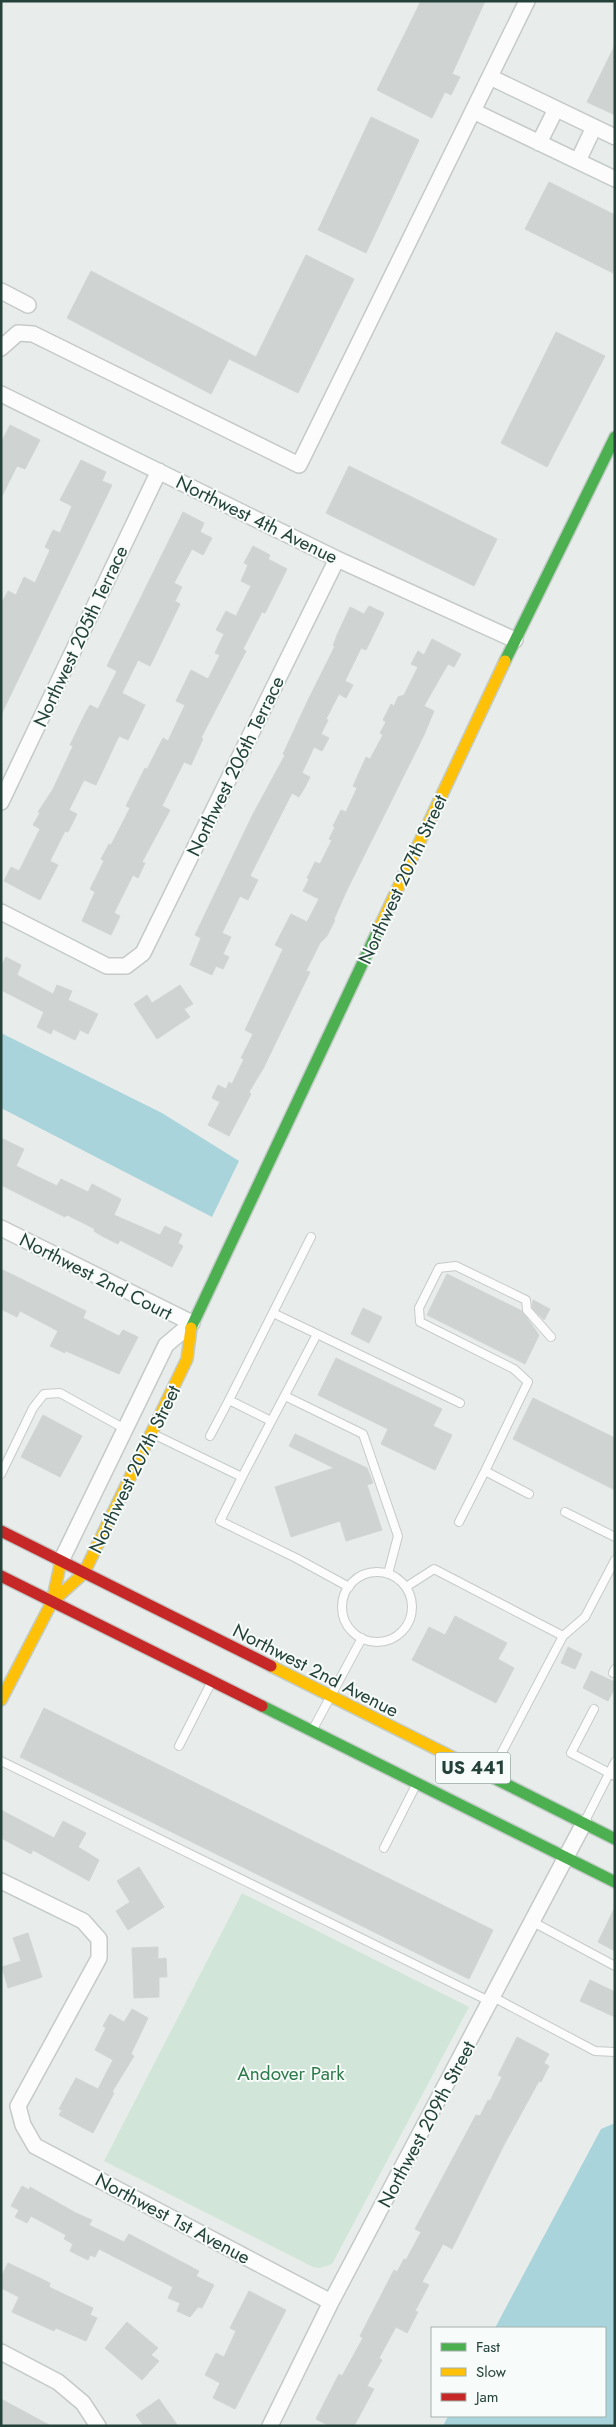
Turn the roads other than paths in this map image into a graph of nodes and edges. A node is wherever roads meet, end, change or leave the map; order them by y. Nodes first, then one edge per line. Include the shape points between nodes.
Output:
1 (527, 1) edge
2 (490, 77) junction
3 (556, 109) junction
4 (473, 111) junction
5 (594, 127) junction
6 (615, 137) edge
7 (539, 142) junction
8 (578, 161) junction
9 (615, 179) edge
10 (1, 291) edge
11 (28, 305) dead end
12 (1, 348) edge
13 (1, 394) edge
14 (615, 437) edge
15 (615, 460) edge
16 (159, 471) junction
17 (598, 471) junction
18 (337, 559) junction
19 (515, 640) junction
20 (1, 802) edge
21 (1, 912) edge
22 (1, 1228) edge
23 (311, 1237) dead end
24 (273, 1313) junction
25 (192, 1323) junction
26 (317, 1334) junction
27 (551, 1337) dead end
28 (285, 1396) junction
29 (229, 1400) junction
30 (460, 1403) dead end
31 (271, 1422) junction
32 (125, 1429) junction
33 (151, 1433) junction
34 (210, 1436) dead end
35 (485, 1471) junction
36 (1, 1474) edge
37 (242, 1477) junction
38 (529, 1494) dead end
39 (565, 1512) dead end
40 (459, 1522) dead end
41 (1, 1531) edge
42 (615, 1537) edge
43 (615, 1560) edge
44 (61, 1561) junction
45 (84, 1573) junction
46 (388, 1574) junction
47 (1, 1576) edge
48 (349, 1587) junction
49 (406, 1587) junction
50 (52, 1602) junction
51 (563, 1636) junction
52 (362, 1638) junction
53 (212, 1681) junction
54 (330, 1697) junction
55 (1, 1700) edge
56 (594, 1709) dead end
57 (312, 1731) junction
58 (179, 1746) dead end
59 (1, 1761) edge
60 (615, 1762) edge
61 (612, 1774) edge
62 (490, 1776) junction
63 (417, 1784) junction
64 (584, 1823) junction
65 (615, 1838) edge
66 (384, 1848) dead end
67 (567, 1858) junction
68 (1, 1881) edge
69 (615, 1882) edge
70 (533, 1922) junction
71 (615, 1966) edge
72 (492, 2000) junction
73 (615, 2052) edge
74 (331, 2302) junction
75 (1, 2352) edge
76 (98, 2426) edge
77 (270, 2426) edge

1 - 2 street
2 - 3 street
2 - 4 street
3 - 5 street
3 - 7 street
4 - 7 street
4 - 12 street via 300,465 33,334 18,333
5 - 6 street
5 - 8 street
7 - 8 street
8 - 9 street
10 - 11 street
13 - 16 street, Northwest 4th Avenue
14 - 17 street, Northwest 207th Street
15 - 17 lane
16 - 18 street, Northwest 4th Avenue
16 - 20 street, Northwest 205th Terrace
17 - 19 street, Northwest 207th Street
18 - 19 street, Northwest 4th Avenue
18 - 21 street, Northwest 206th Terrace via 143,953 126,966 107,966
19 - 25 street, Northwest 207th Street
22 - 25 street, Northwest 2nd Court
23 - 24 lane
24 - 26 lane
24 - 29 lane
25 - 32 street, Northwest 207th Street via 166,1345
25 - 33 street, Northwest 207th Street via 187,1359
26 - 28 lane
26 - 30 lane
27 - 35 lane via 527,1310 526,1300 456,1266 439,1268 419,1308 420,1322 514,1369 528,1382
28 - 31 lane
28 - 46 lane via 363,1434 398,1536
29 - 31 lane
29 - 34 lane
31 - 37 lane
32 - 36 lane via 60,1393 44,1394 33,1408
32 - 44 street, Northwest 207th Street
33 - 37 lane
33 - 45 street, Northwest 207th Street
35 - 38 lane
35 - 40 lane
37 - 48 lane via 220,1521
39 - 42 lane
41 - 44 street, Northwest 2nd Avenue / US 441
43 - 51 lane via 585,1617
44 - 45 street, Northwest 2nd Avenue / US 441
44 - 50 street, Northwest 207th Street
45 - 50 street, Northwest 207th Street
45 - 54 street, Northwest 2nd Avenue / US 441
46 - 48 lane via 366,1574
46 - 49 lane
47 - 50 street, US 441
48 - 52 lane via 342,1608 350,1629
49 - 51 lane via 434,1569
49 - 52 lane via 412,1610 402,1631 381,1642
50 - 53 street, US 441
50 - 55 street, Northwest 207th Street
51 - 62 lane
52 - 54 lane
53 - 57 street, US 441
53 - 58 lane
54 - 57 lane
54 - 62 street, Northwest 2nd Avenue / US 441
56 - 61 lane via 571,1753
57 - 63 street, US 441
59 - 72 lane
60 - 61 lane
61 - 64 lane
62 - 64 street, Northwest 2nd Avenue / US 441
63 - 66 lane
63 - 67 street, US 441
64 - 65 street, Northwest 2nd Avenue / US 441
64 - 67 street, Northwest 209th Street
67 - 69 street, US 441
67 - 70 street, Northwest 209th Street
68 - 74 street, Northwest 1st Avenue via 83,1921 99,1938 99,1958 18,2106 23,2125 35,2146
70 - 71 lane
70 - 72 street, Northwest 209th Street
72 - 73 lane via 595,2051
72 - 74 street, Northwest 209th Street
74 - 77 street, Northwest 209th Street
75 - 76 street via 58,2382 83,2403

